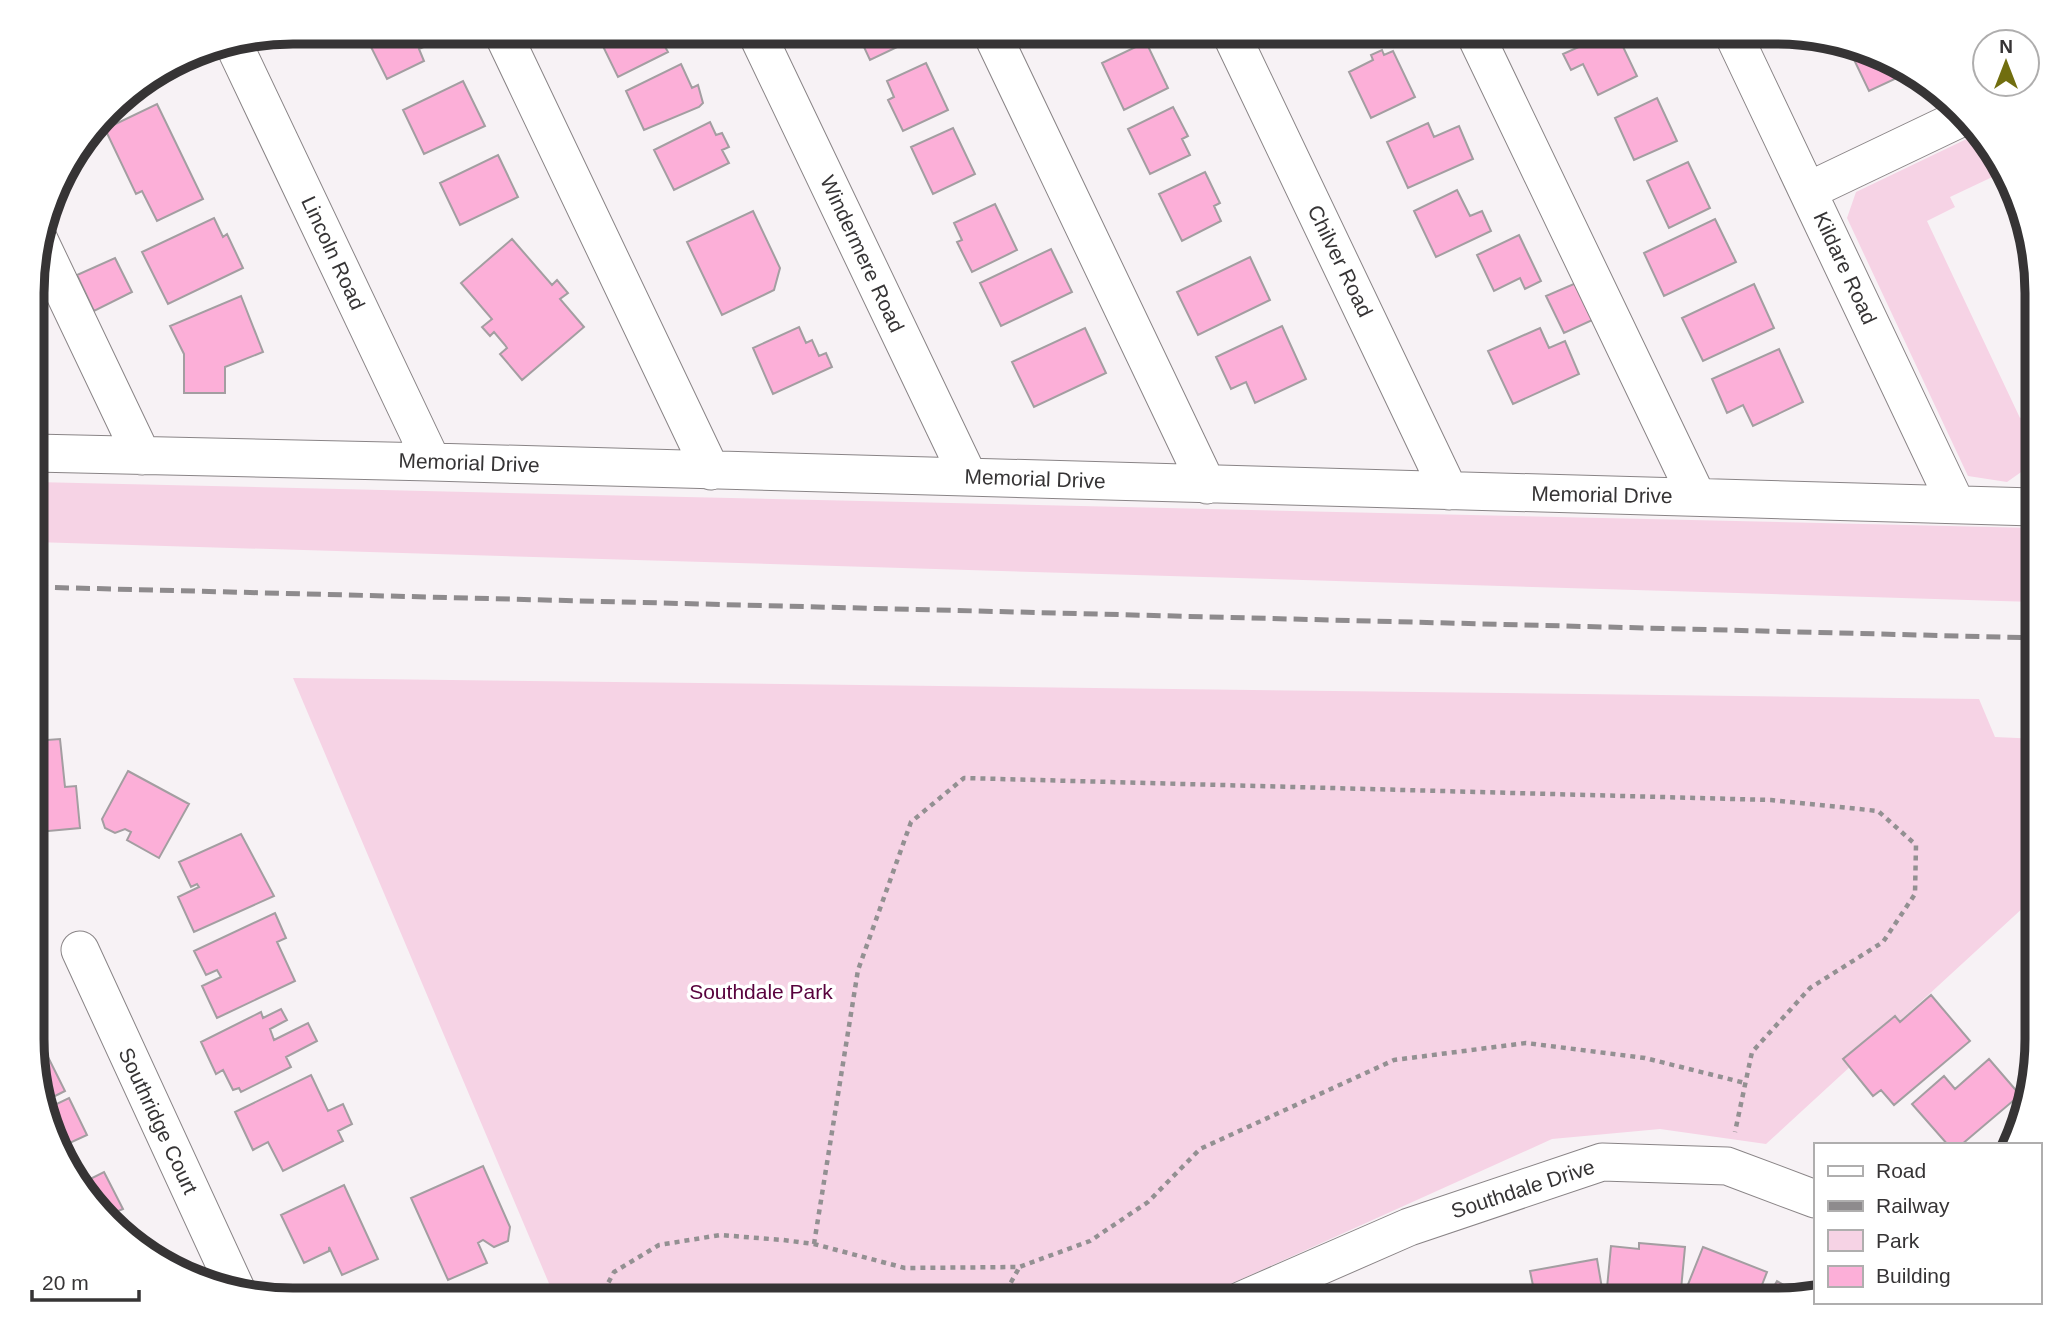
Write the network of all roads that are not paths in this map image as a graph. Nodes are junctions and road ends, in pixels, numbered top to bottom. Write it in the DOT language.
graph roads {
  1 [pos="508,44"];
  2 [pos="762,44"];
  3 [pos="997,44"];
  4 [pos="1236,44"];
  5 [pos="1480,44"];
  6 [pos="1738,44"];
  7 [pos="237,50"];
  8 [pos="1955,121"];
  9 [pos="1808,191"];
  10 [pos="47,256"];
  11 [pos="44,453"];
  12 [pos="142,456"];
  13 [pos="432,462"];
  14 [pos="711,471"];
  15 [pos="968,476"];
  16 [pos="1207,485"];
  17 [pos="1449,491"];
  18 [pos="1697,497"];
  19 [pos="1956,504"];
  20 [pos="2025,506"];
  21 [pos="80,950"];
  22 [pos="1814,1199"];
  23 [pos="232,1281"];
  24 [pos="1269,1288"];
  1 -- 14 [label="street"];
  2 -- 15 [label="street, Windermere Road"];
  3 -- 16 [label="street"];
  4 -- 17 [label="street, Chilver Road"];
  5 -- 18 [label="street"];
  6 -- 9 [label="street, Kildare Road"];
  7 -- 13 [label="street, Lincoln Road"];
  8 -- 9 [label="street"];
  9 -- 19 [label="street, Kildare Road"];
  10 -- 12 [label="street"];
  11 -- 12 [label="street, Memorial Drive"];
  12 -- 13 [label="street, Memorial Drive"];
  13 -- 14 [label="street, Memorial Drive"];
  14 -- 15 [label="street, Memorial Drive"];
  15 -- 16 [label="street, Memorial Drive"];
  16 -- 17 [label="street, Memorial Drive"];
  17 -- 18 [label="street, Memorial Drive"];
  18 -- 19 [label="street, Memorial Drive"];
  19 -- 20 [label="street, Memorial Drive"];
  21 -- 23 [label="street, Southridge Court"];
  22 -- 24 [label="street, Southdale Drive"];
}
